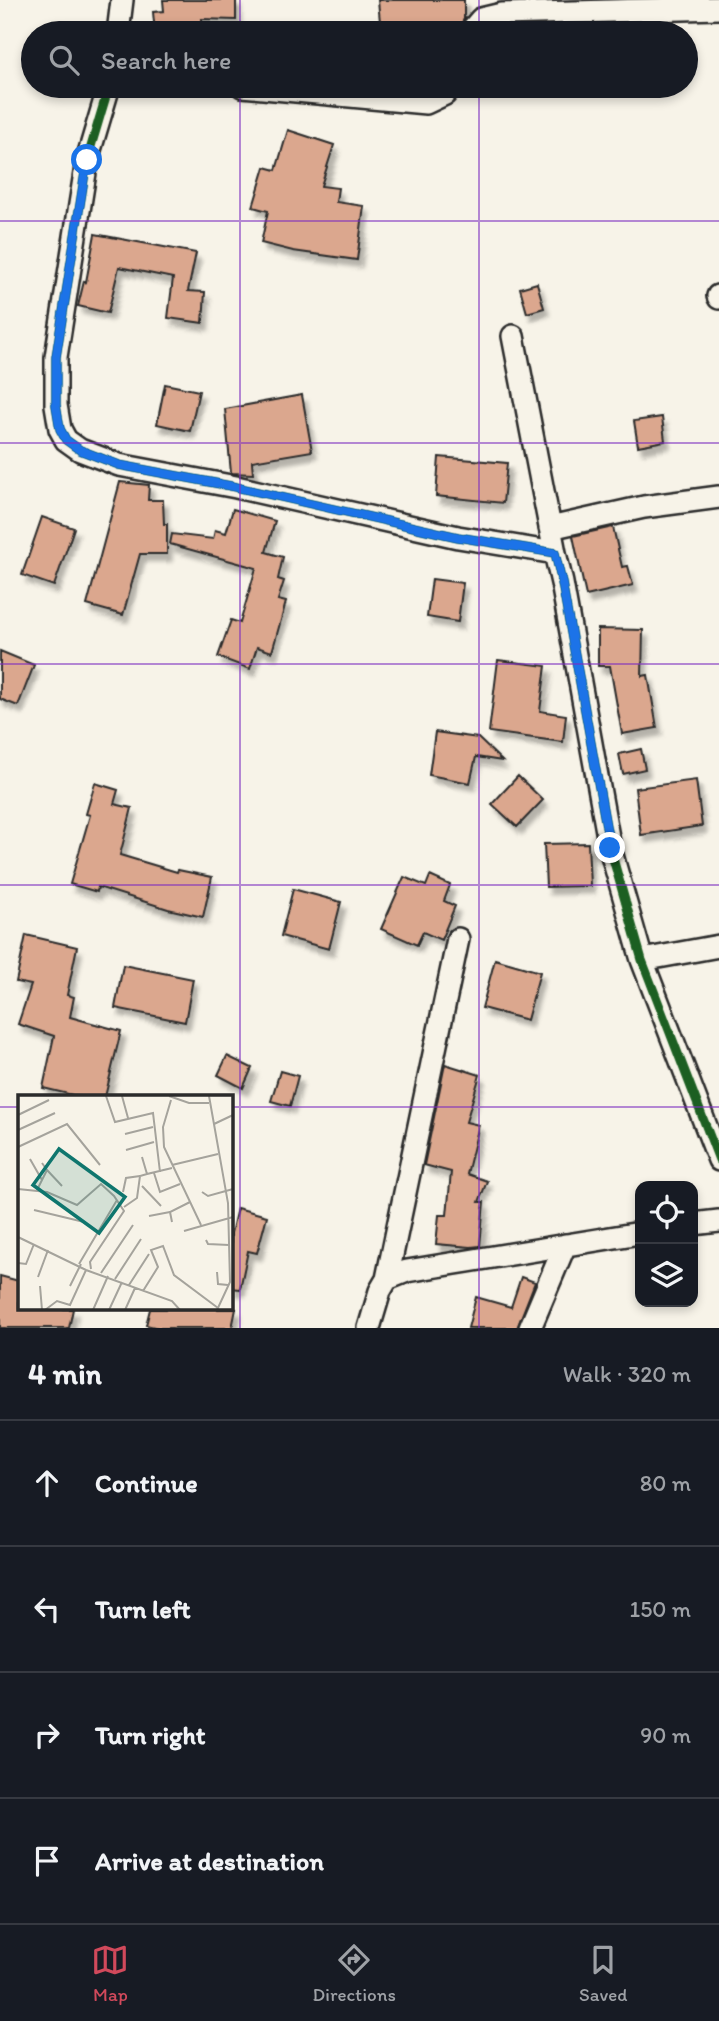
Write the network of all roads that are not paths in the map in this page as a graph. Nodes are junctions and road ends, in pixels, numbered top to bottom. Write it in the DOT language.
graph roads {
  1 [pos="122,0"];
  2 [pos="719,8"];
  3 [pos="119,21"];
  4 [pos="479,21"];
  5 [pos="105,98"];
  6 [pos="372,98"];
  7 [pos="437,98"];
  8 [pos="513,336"];
  9 [pos="719,497"];
  10 [pos="550,528"];
  11 [pos="555,553"];
  12 [pos="457,939"];
  13 [pos="719,946"];
  14 [pos="642,960"];
  15 [pos="719,1160"];
  16 [pos="719,1221"];
  17 [pos="698,1223"];
  18 [pos="635,1234"];
  19 [pos="565,1245"];
  20 [pos="387,1279"];
  21 [pos="369,1328"];
  22 [pos="530,1328"];
  1 -- 3 [label="street"];
  2 -- 4 [label="street"];
  5 -- 11 [label="street"];
  6 -- 7 [label="street"];
  8 -- 10 [label="street"];
  9 -- 10 [label="street"];
  10 -- 11 [label="street"];
  11 -- 14 [label="street"];
  12 -- 20 [label="street"];
  13 -- 14 [label="street"];
  14 -- 15 [label="street"];
  16 -- 17 [label="street"];
  18 -- 19 [label="street"];
  19 -- 20 [label="street"];
  19 -- 22 [label="street"];
  20 -- 21 [label="street"];
}
